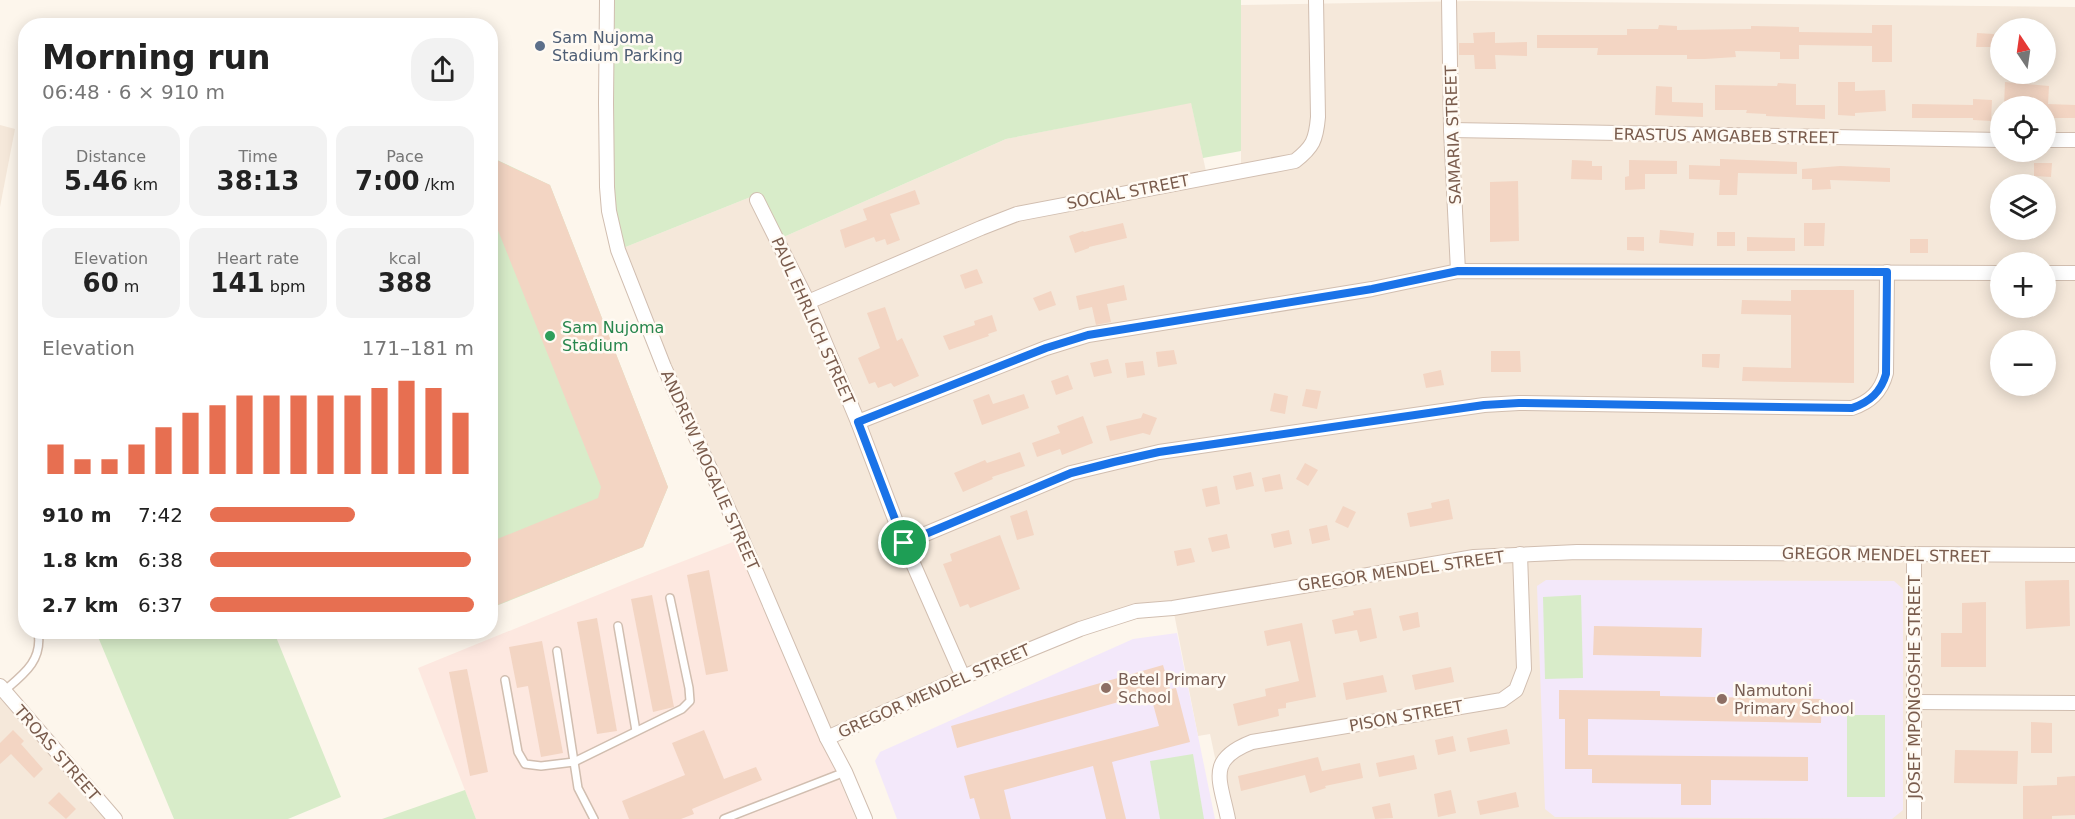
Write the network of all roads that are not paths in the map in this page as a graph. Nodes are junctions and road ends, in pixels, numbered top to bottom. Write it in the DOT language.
graph roads {
  1 [pos="608,0"];
  2 [pos="1316,0"];
  3 [pos="1449,0"];
  4 [pos="1451,130"];
  5 [pos="1990,140"];
  6 [pos="2056,140"];
  7 [pos="2075,140"];
  8 [pos="757,200"];
  9 [pos="1458,271"];
  10 [pos="1887,272"];
  11 [pos="1990,273"];
  12 [pos="2056,273"];
  13 [pos="2075,273"];
  14 [pos="808,302"];
  15 [pos="858,422"];
  16 [pos="904,543"];
  17 [pos="1520,554"];
  18 [pos="2075,555"];
  19 [pos="1914,556"];
  20 [pos="670,598"];
  21 [pos="618,626"];
  22 [pos="38,639"];
  23 [pos="557,651"];
  24 [pos="963,677"];
  25 [pos="505,680"];
  26 [pos="2,688"];
  27 [pos="1915,702"];
  28 [pos="2075,703"];
  29 [pos="636,731"];
  30 [pos="827,738"];
  31 [pos="574,762"];
  32 [pos="845,771"];
  33 [pos="115,819"];
  34 [pos="594,819"];
  35 [pos="724,819"];
  36 [pos="865,819"];
  37 [pos="1228,819"];
  38 [pos="1914,819"];
  1 -- 30 [label="street, ANDREW MOGALIE STREET"];
  2 -- 14 [label="street, SOCIAL STREET"];
  3 -- 4 [label="street, SAMARIA STREET"];
  4 -- 5 [label="street, ERASTUS AMGABEB STREET"];
  4 -- 9 [label="street, SAMARIA STREET"];
  6 -- 7 [label="street"];
  8 -- 14 [label="street, PAUL EHRLICH STREET"];
  9 -- 10 [label="street"];
  9 -- 15 [label="street"];
  10 -- 11 [label="street"];
  10 -- 16 [label="street"];
  12 -- 13 [label="street"];
  14 -- 15 [label="street, PAUL EHRLICH STREET"];
  15 -- 16 [label="street, PAUL EHRLICH STREET"];
  16 -- 24 [label="street, PAUL EHRLICH STREET"];
  17 -- 19 [label="street, GREGOR MENDEL STREET"];
  17 -- 24 [label="street, GREGOR MENDEL STREET"];
  17 -- 37 [label="street, PISON STREET"];
  18 -- 19 [label="street, GREGOR MENDEL STREET"];
  19 -- 27 [label="street, JOSEF MPONGOSHE STREET"];
  20 -- 29 [label="lane"];
  21 -- 29 [label="lane"];
  22 -- 26 [label="lane"];
  23 -- 31 [label="lane"];
  24 -- 30 [label="street, GREGOR MENDEL STREET"];
  25 -- 31 [label="lane"];
  26 -- 33 [label="street, TROAS STREET"];
  27 -- 28 [label="street"];
  27 -- 38 [label="street, JOSEF MPONGOSHE STREET"];
  29 -- 31 [label="lane"];
  30 -- 32 [label="street, ANDREW MOGALIE STREET"];
  31 -- 34 [label="lane"];
  32 -- 35 [label="lane"];
  32 -- 36 [label="street, ANDREW MOGALIE STREET"];
}
